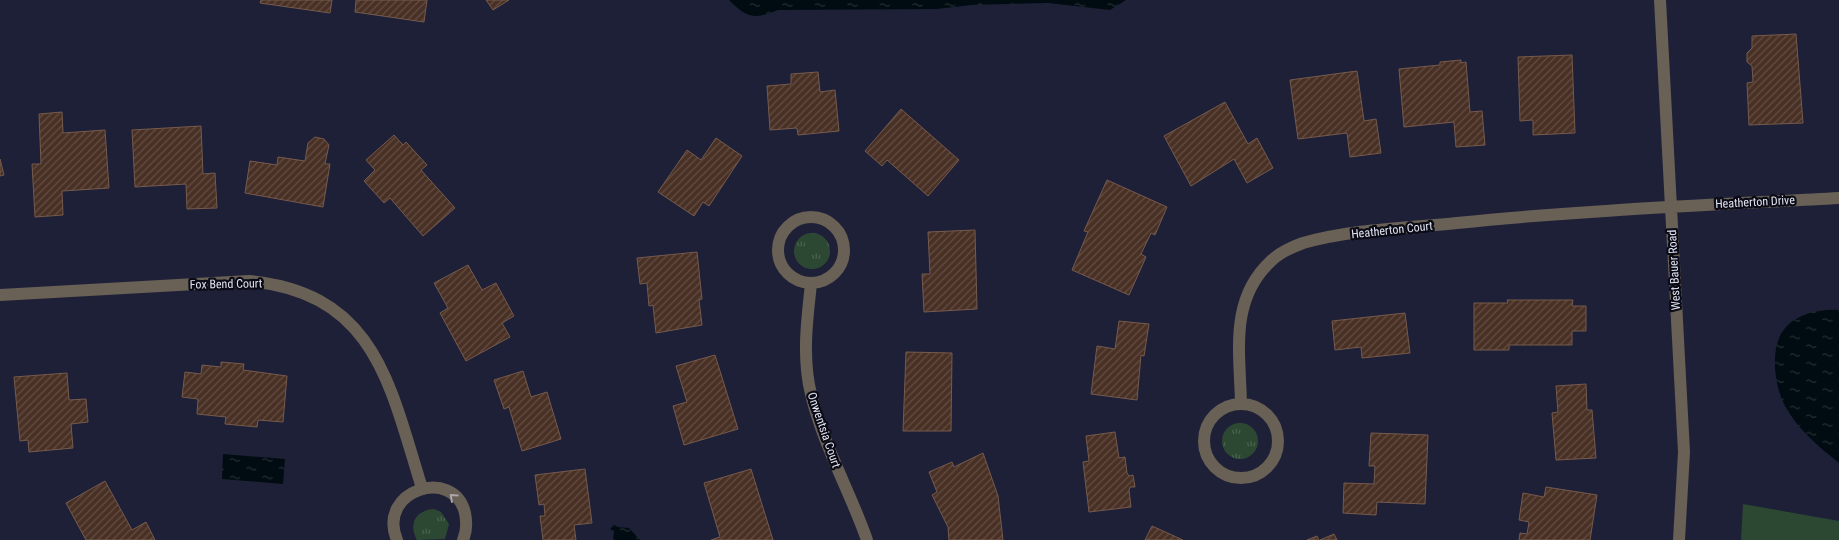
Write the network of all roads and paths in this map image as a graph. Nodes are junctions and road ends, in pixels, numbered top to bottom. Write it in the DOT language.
graph roads {
  1 [pos="1660,0"];
  2 [pos="1839,198"];
  3 [pos="1670,207"];
  4 [pos="811,284"];
  5 [pos="0,294"];
  6 [pos="1241,404"];
  7 [pos="422,488"];
  8 [pos="397,540"];
  9 [pos="463,540"];
  10 [pos="868,540"];
  11 [pos="1679,540"];
  1 -- 3 [label="street, West Bauer Road"];
  2 -- 3 [label="street, Heatherton Drive"];
  3 -- 6 [label="street, Heatherton Court"];
  3 -- 11 [label="street, West Bauer Road"];
  4 -- 4 [label="street"];
  4 -- 10 [label="street, Onwentsia Court"];
  5 -- 7 [label="street, Fox Bend Court"];
  6 -- 6 [label="street"];
  7 -- 8 [label="street"];
  9 -- 7 [label="street, one-way"];
}
